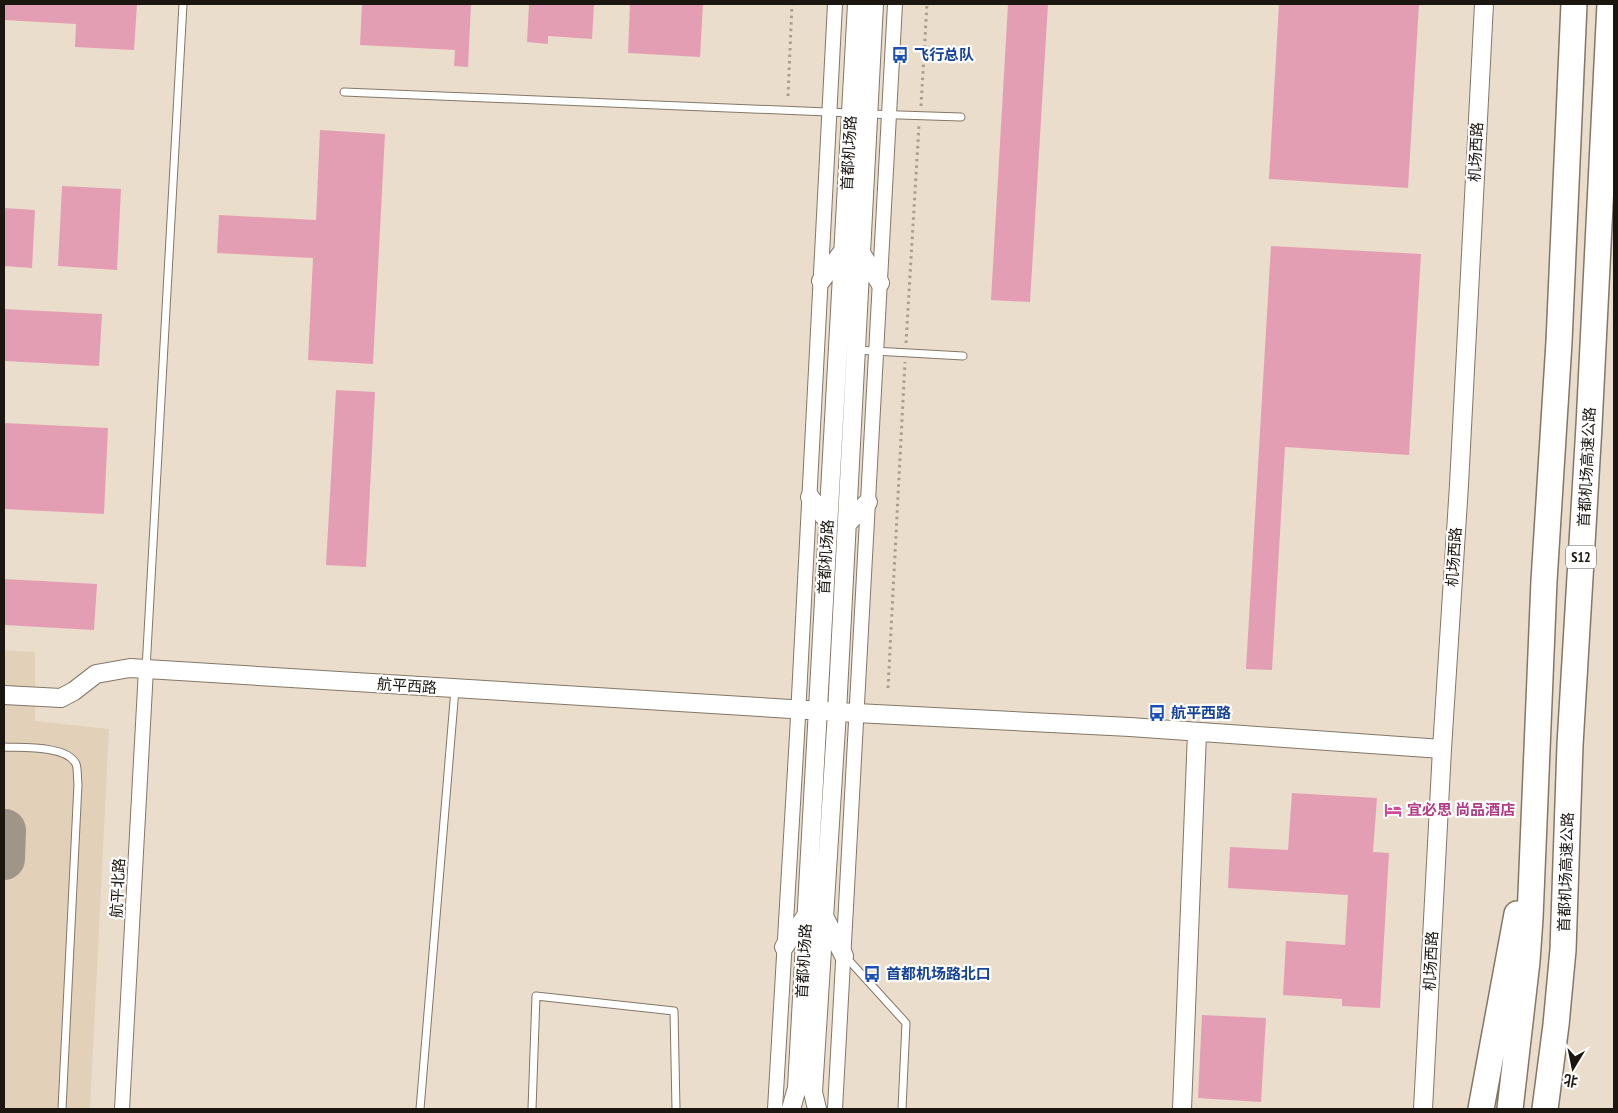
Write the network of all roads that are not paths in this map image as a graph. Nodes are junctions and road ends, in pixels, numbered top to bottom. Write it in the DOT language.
graph roads {
  1 [pos="183,4"];
  2 [pos="835,4"];
  3 [pos="857,4"];
  4 [pos="874,4"];
  5 [pos="895,4"];
  6 [pos="1484,4"];
  7 [pos="1574,4"];
  8 [pos="1610,4"];
  9 [pos="344,92"];
  10 [pos="829,112"];
  11 [pos="851,113"];
  12 [pos="869,114"];
  13 [pos="889,114"];
  14 [pos="961,117"];
  15 [pos="843,251"];
  16 [pos="861,253"];
  17 [pos="821,281"];
  18 [pos="880,282"];
  19 [pos="838,349"];
  20 [pos="856,350"];
  21 [pos="876,351"];
  22 [pos="963,356"];
  23 [pos="810,498"];
  24 [pos="868,502"];
  25 [pos="828,522"];
  26 [pos="847,524"];
  27 [pos="146,669"];
  28 [pos="455,689"];
  29 [pos="4,694"];
  30 [pos="798,709"];
  31 [pos="819,711"];
  32 [pos="837,712"];
  33 [pos="856,713"];
  34 [pos="1196,733"];
  35 [pos="4,747"];
  36 [pos="1442,748"];
  37 [pos="1532,846"];
  38 [pos="807,916"];
  39 [pos="825,918"];
  40 [pos="784,947"];
  41 [pos="844,956"];
  42 [pos="1554,1044"];
  43 [pos="62,1109"];
  44 [pos="122,1109"];
  45 [pos="420,1109"];
  46 [pos="532,1109"];
  47 [pos="676,1109"];
  48 [pos="775,1109"];
  49 [pos="791,1109"];
  50 [pos="817,1109"];
  51 [pos="835,1109"];
  52 [pos="902,1109"];
  53 [pos="1182,1109"];
  54 [pos="1423,1109"];
  55 [pos="1481,1109"];
  56 [pos="1510,1109"];
  57 [pos="1545,1109"];
  58 [pos="1562,1109"];
  1 -- 27 [label="lane"];
  2 -- 10 [label="street, 首都机场路"];
  3 -- 11 [label="street, 首都机场路"];
  4 -- 12 [label="street, 首都机场路"];
  5 -- 13 [label="street"];
  6 -- 36 [label="street, 机场西路"];
  7 -- 37 [label="highway, S12"];
  8 -- 42 [label="highway, 首都机场高速公路 / S12"];
  9 -- 10 [label="lane"];
  10 -- 11 [label="lane"];
  10 -- 17 [label="street, 首都机场路"];
  11 -- 12 [label="lane"];
  11 -- 15 [label="street, 首都机场路"];
  12 -- 13 [label="lane"];
  12 -- 16 [label="street, 首都机场路"];
  13 -- 14 [label="lane"];
  13 -- 18 [label="street"];
  15 -- 17 [label="street"];
  15 -- 19 [label="street, 首都机场路"];
  16 -- 18 [label="street"];
  16 -- 20 [label="street, 首都机场路"];
  17 -- 23 [label="street, 首都机场路"];
  18 -- 21 [label="street"];
  19 -- 20 [label="lane"];
  19 -- 25 [label="street, 首都机场路"];
  20 -- 21 [label="lane"];
  20 -- 26 [label="street, 首都机场路"];
  21 -- 22 [label="lane"];
  21 -- 24 [label="street"];
  23 -- 25 [label="street"];
  23 -- 30 [label="street, 首都机场路"];
  24 -- 26 [label="street"];
  24 -- 33 [label="street"];
  25 -- 31 [label="street, 首都机场路"];
  26 -- 32 [label="street, 首都机场路"];
  27 -- 28 [label="street, 航平西路"];
  27 -- 29 [label="street, 航平西路"];
  27 -- 44 [label="street, 航平北路"];
  28 -- 30 [label="street, 航平西路"];
  28 -- 45 [label="lane"];
  30 -- 31 [label="street, 航平西路"];
  30 -- 40 [label="street, 首都机场路"];
  31 -- 32 [label="street, 航平西路"];
  31 -- 38 [label="street, 首都机场路"];
  32 -- 33 [label="street"];
  32 -- 39 [label="street, 首都机场路"];
  33 -- 34 [label="street"];
  33 -- 41 [label="street"];
  34 -- 36 [label="street"];
  34 -- 53 [label="street"];
  35 -- 43 [label="lane"];
  36 -- 54 [label="street, 机场西路"];
  37 -- 55 [label="highway"];
  37 -- 56 [label="highway, S12"];
  38 -- 40 [label="street"];
  38 -- 49 [label="street, 首都机场路"];
  39 -- 41 [label="street"];
  39 -- 50 [label="street, 首都机场路"];
  40 -- 48 [label="street, 首都机场路"];
  41 -- 51 [label="street"];
  41 -- 52 [label="lane"];
  42 -- 57 [label="highway, 首都机场高速公路 / S12"];
  42 -- 58 [label="highway"];
  46 -- 47 [label="lane"];
}
